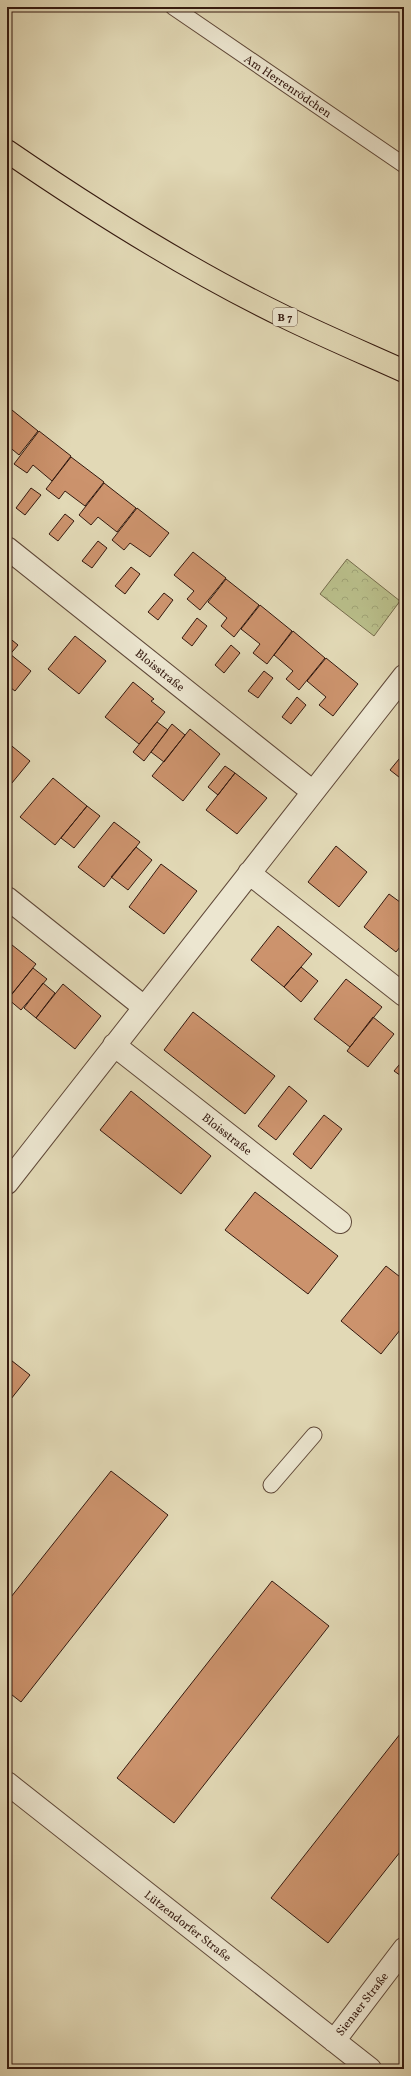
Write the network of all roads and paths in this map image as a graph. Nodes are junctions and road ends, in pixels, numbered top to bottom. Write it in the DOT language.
graph roads {
  1 [pos="173,7"];
  2 [pos="7,151"];
  3 [pos="404,165"];
  4 [pos="404,371"];
  5 [pos="7,548"];
  6 [pos="404,676"];
  7 [pos="313,792"];
  8 [pos="250,873"];
  9 [pos="7,898"];
  10 [pos="404,995"];
  11 [pos="144,1007"];
  12 [pos="114,1045"];
  13 [pos="7,1183"];
  14 [pos="340,1222"];
  15 [pos="314,1435"];
  16 [pos="271,1485"];
  17 [pos="7,1783"];
  18 [pos="404,1949"];
  19 [pos="334,2041"];
  20 [pos="370,2069"];
  1 -- 3 [label="lane, Am Herrenrödchen"];
  2 -- 4 [label="main road, B 7"];
  5 -- 7 [label="street, Bloisstraße"];
  6 -- 7 [label="street"];
  7 -- 8 [label="street"];
  8 -- 10 [label="street"];
  8 -- 11 [label="street"];
  9 -- 11 [label="street"];
  11 -- 12 [label="street"];
  12 -- 13 [label="street"];
  12 -- 14 [label="street, Bloisstraße"];
  15 -- 16 [label="lane"];
  17 -- 19 [label="street, Lützendorfer Straße"];
  18 -- 19 [label="street, Sienaer Straße"];
  19 -- 20 [label="street, Lützendorfer Straße"];
}
